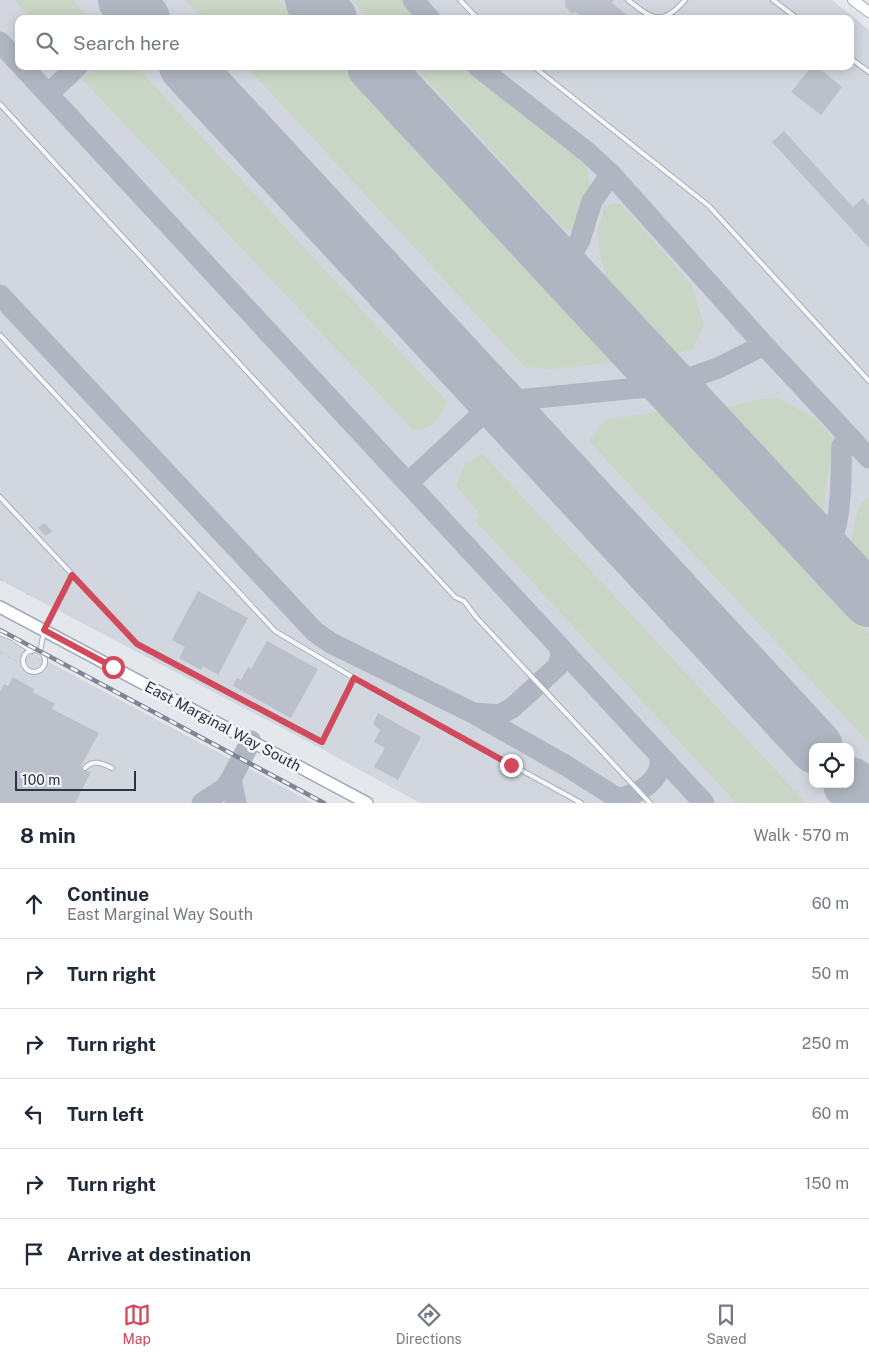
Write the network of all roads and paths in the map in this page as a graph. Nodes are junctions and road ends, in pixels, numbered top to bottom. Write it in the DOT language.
graph roads {
  1 [pos="460,0"];
  2 [pos="628,0"];
  3 [pos="685,0"];
  4 [pos="773,0"];
  5 [pos="853,0"];
  6 [pos="869,12"];
  7 [pos="474,15"];
  8 [pos="647,15"];
  9 [pos="664,15"];
  10 [pos="793,15"];
  11 [pos="854,61"];
  12 [pos="538,70"];
  13 [pos="869,72"];
  14 [pos="0,104"];
  15 [pos="0,335"];
  16 [pos="869,381"];
  17 [pos="0,497"];
  18 [pos="72,575"];
  19 [pos="0,579"];
  20 [pos="8,583"];
  21 [pos="26,593"];
  22 [pos="32,596"];
  23 [pos="0,607"];
  24 [pos="44,630"];
  25 [pos="0,633"];
  26 [pos="32,651"];
  27 [pos="0,652"];
  28 [pos="40,652"];
  29 [pos="24,662"];
  30 [pos="354,678"];
  31 [pos="85,768"];
  32 [pos="112,768"];
  33 [pos="367,803"];
  34 [pos="581,803"];
  35 [pos="650,803"];
  1 -- 7 [label="lane"];
  2 -- 8 [label="lane"];
  3 -- 9 [label="lane"];
  4 -- 10 [label="lane"];
  5 -- 6 [label="main road"];
  11 -- 13 [label="lane"];
  12 -- 16 [label="lane"];
  14 -- 35 [label="lane"];
  15 -- 30 [label="lane"];
  17 -- 18 [label="lane"];
  18 -- 24 [label="lane"];
  18 -- 30 [label="lane"];
  19 -- 20 [label="path"];
  21 -- 22 [label="path"];
  23 -- 24 [label="main road, East Marginal Way South"];
  24 -- 28 [label="lane"];
  24 -- 33 [label="main road, East Marginal Way South"];
  25 -- 26 [label="lane"];
  26 -- 28 [label="lane"];
  26 -- 29 [label="lane"];
  27 -- 29 [label="path"];
  28 -- 29 [label="lane"];
  30 -- 34 [label="lane"];
  31 -- 32 [label="lane"];
}
